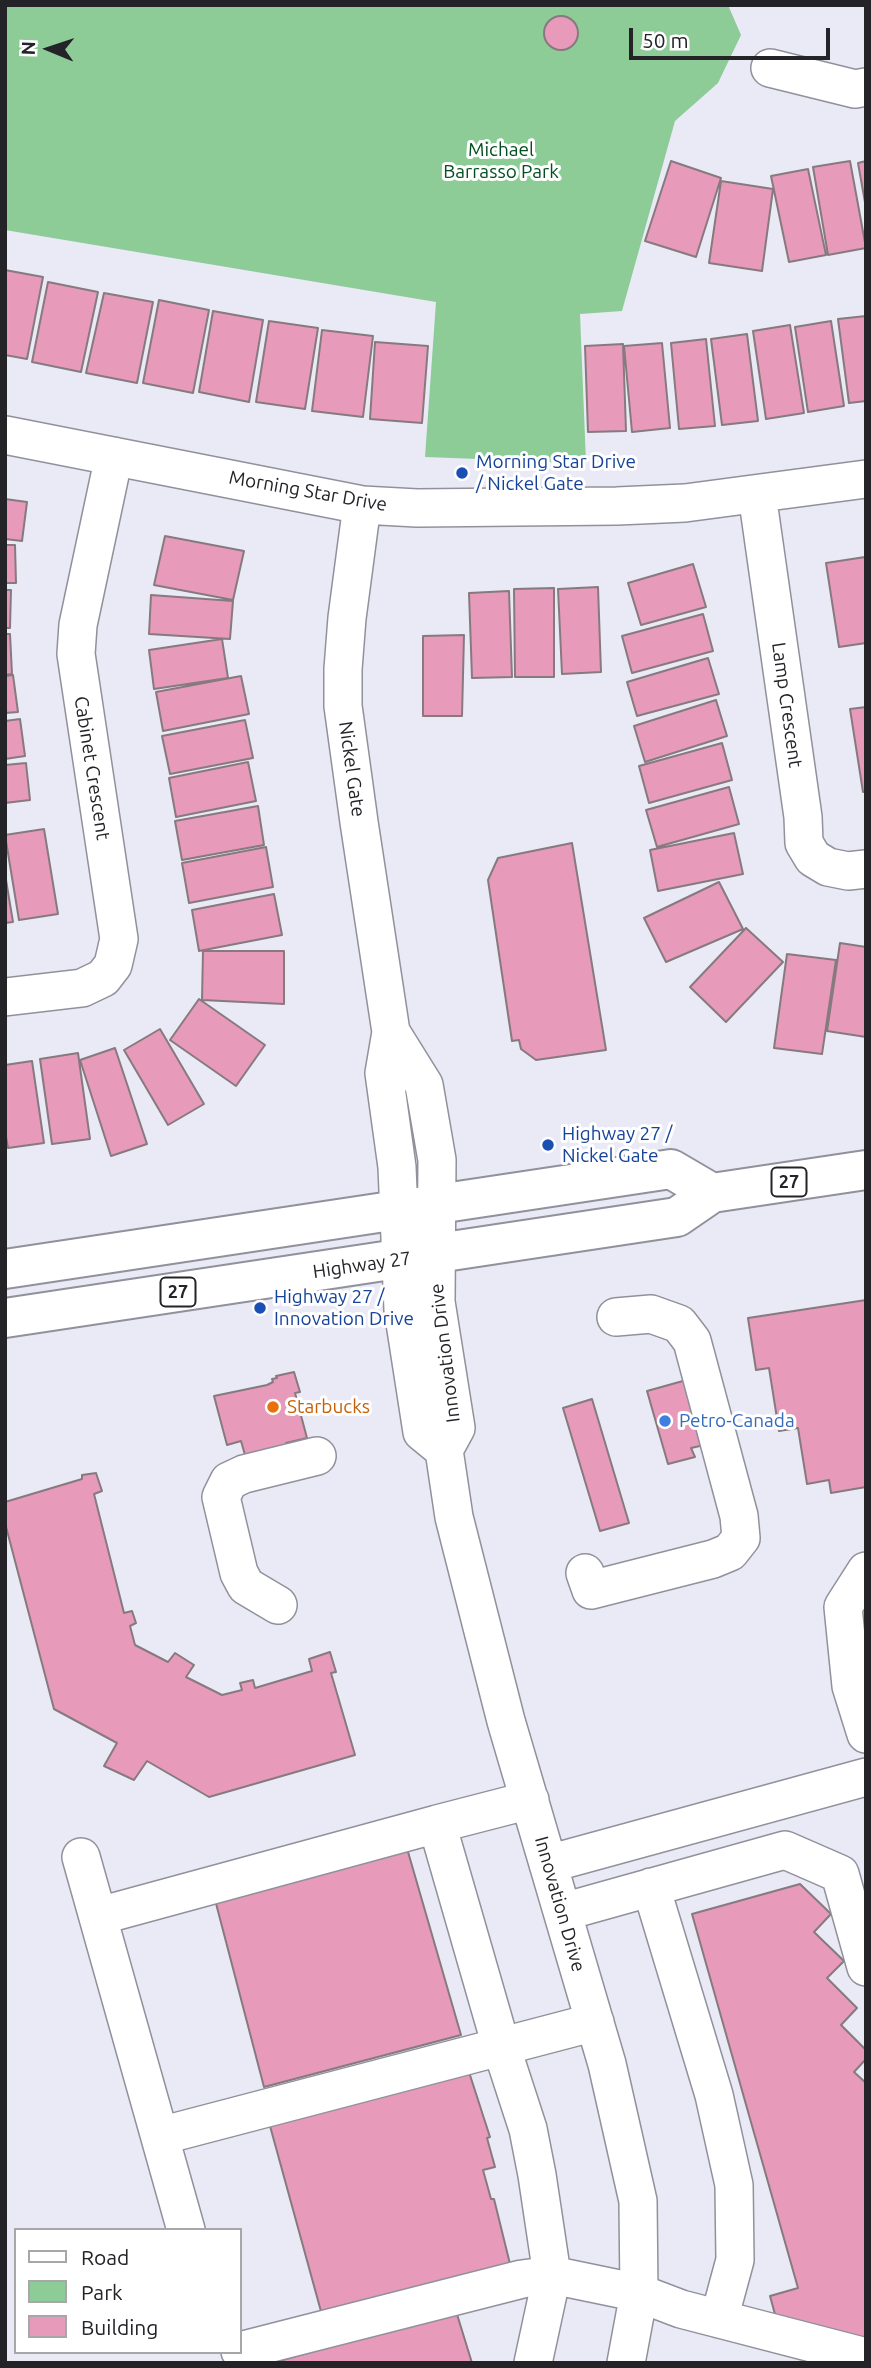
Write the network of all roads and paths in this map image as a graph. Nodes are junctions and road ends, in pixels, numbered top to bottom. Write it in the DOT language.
graph roads {
  1 [pos="770,68"];
  2 [pos="866,87"];
  3 [pos="5,435"];
  4 [pos="114,456"];
  5 [pos="866,479"];
  6 [pos="757,494"];
  7 [pos="362,505"];
  8 [pos="866,869"];
  9 [pos="5,998"];
  10 [pos="391,1032"];
  11 [pos="866,1170"];
  12 [pos="712,1194"];
  13 [pos="436,1203"];
  14 [pos="399,1210"];
  15 [pos="418,1256"];
  16 [pos="5,1269"];
  17 [pos="616,1317"];
  18 [pos="5,1318"];
  19 [pos="317,1456"];
  20 [pos="866,1571"];
  21 [pos="585,1573"];
  22 [pos="278,1605"];
  23 [pos="866,1734"];
  24 [pos="866,1776"];
  25 [pos="530,1800"];
  26 [pos="437,1824"];
  27 [pos="81,1857"];
  28 [pos="548,1864"];
  29 [pos="650,1887"];
  30 [pos="562,1912"];
  31 [pos="99,1916"];
  32 [pos="866,1967"];
  33 [pos="595,2022"];
  34 [pos="501,2046"];
  35 [pos="160,2136"];
  36 [pos="185,2228"];
  37 [pos="552,2275"];
  38 [pos="639,2293"];
  39 [pos="719,2319"];
  40 [pos="242,2351"];
  41 [pos="866,2357"];
  42 [pos="533,2363"];
  43 [pos="626,2363"];
  1 -- 2 [label="street"];
  3 -- 4 [label="street, Morning Star Drive"];
  4 -- 7 [label="street, Morning Star Drive"];
  4 -- 9 [label="street, Cabinet Crescent"];
  5 -- 6 [label="street, Morning Star Drive"];
  6 -- 7 [label="street, Morning Star Drive"];
  6 -- 8 [label="street, Lamp Crescent"];
  7 -- 10 [label="street, Nickel Gate"];
  10 -- 13 [label="street, Nickel Gate"];
  10 -- 14 [label="street, Nickel Gate"];
  11 -- 12 [label="main road, Highway 27 / 27"];
  12 -- 13 [label="main road"];
  12 -- 15 [label="main road, Highway 27 / 27"];
  13 -- 14 [label="main road"];
  13 -- 15 [label="street, Nickel Gate"];
  14 -- 15 [label="street, Innovation Drive"];
  14 -- 16 [label="main road"];
  15 -- 18 [label="main road, Highway 27 / 27"];
  15 -- 25 [label="street, Innovation Drive"];
  17 -- 21 [label="street"];
  19 -- 22 [label="street"];
  20 -- 23 [label="street"];
  24 -- 28 [label="street"];
  25 -- 26 [label="street"];
  25 -- 28 [label="street, Innovation Drive"];
  26 -- 31 [label="street"];
  26 -- 34 [label="street"];
  27 -- 31 [label="street"];
  28 -- 30 [label="street, Innovation Drive"];
  29 -- 30 [label="street"];
  29 -- 32 [label="street"];
  29 -- 39 [label="street"];
  30 -- 33 [label="street, Innovation Drive"];
  31 -- 35 [label="street"];
  33 -- 34 [label="street"];
  33 -- 38 [label="street, Innovation Drive"];
  34 -- 35 [label="street"];
  34 -- 37 [label="street"];
  35 -- 36 [label="street"];
  37 -- 38 [label="street"];
  37 -- 40 [label="street"];
  37 -- 42 [label="street"];
  38 -- 39 [label="street"];
  38 -- 43 [label="street, Innovation Drive"];
  39 -- 41 [label="street"];
}
